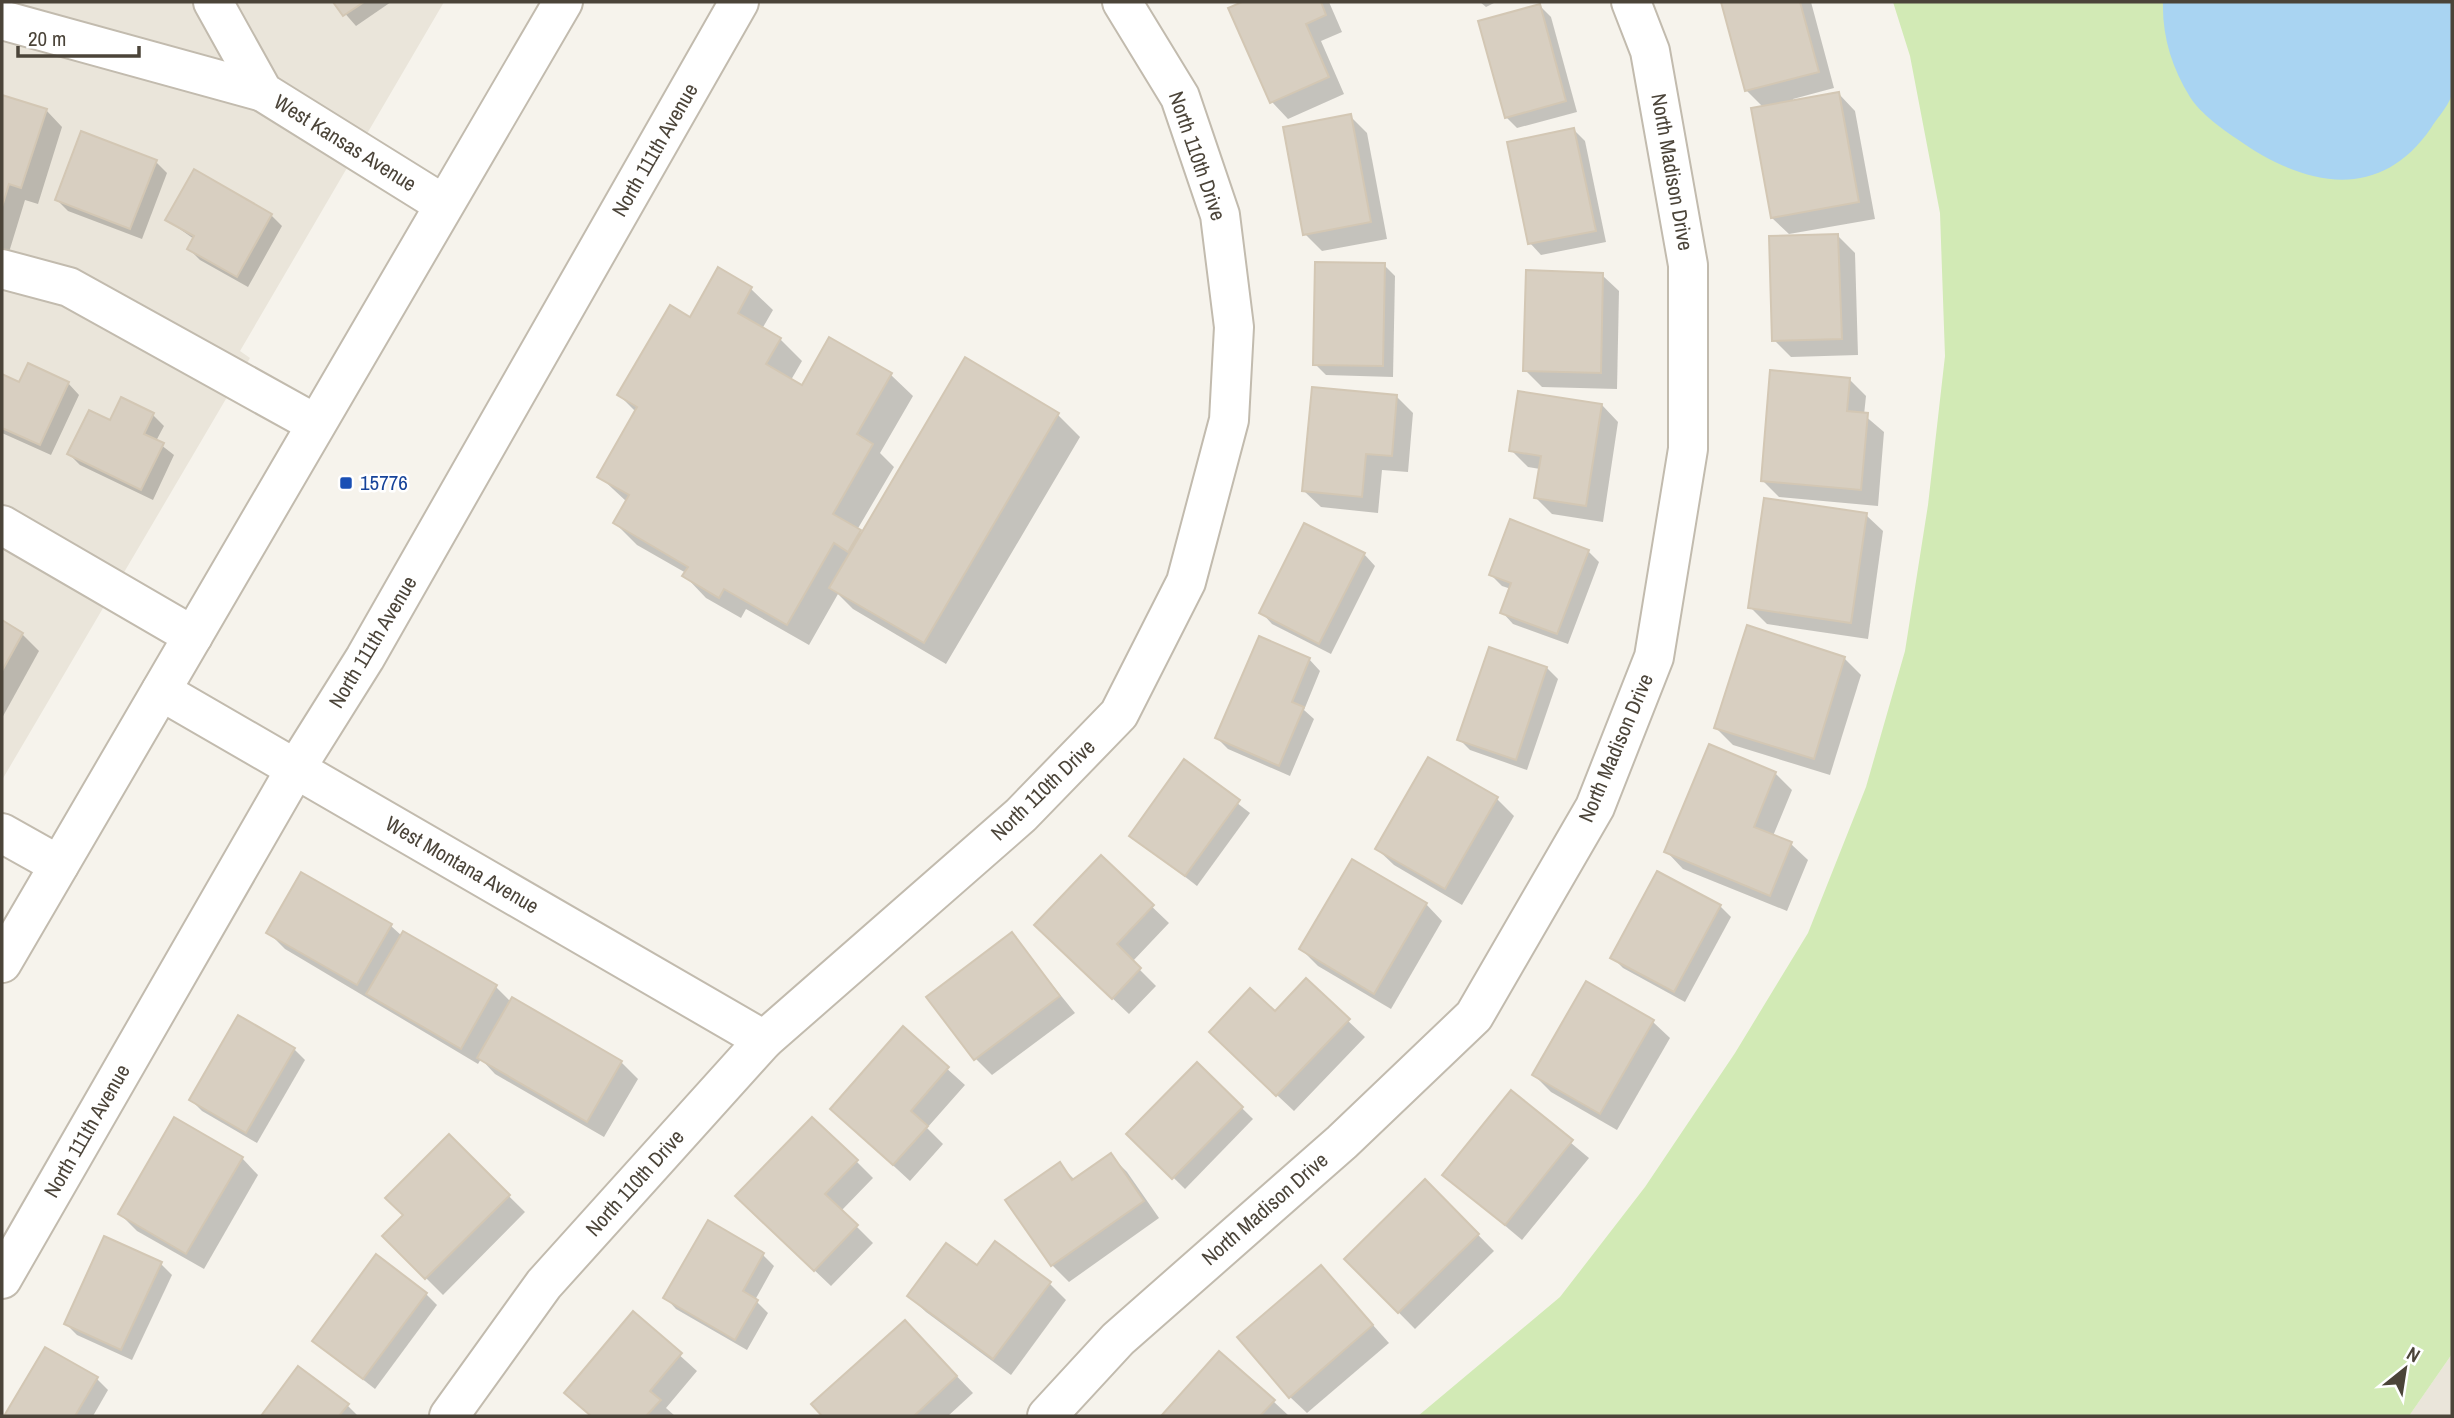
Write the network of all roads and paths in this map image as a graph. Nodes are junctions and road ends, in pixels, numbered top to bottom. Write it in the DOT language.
graph roads {
  1 [pos="213,2"];
  2 [pos="563,2"];
  3 [pos="739,2"];
  4 [pos="1122,2"];
  5 [pos="1632,2"];
  6 [pos="2,20"];
  7 [pos="262,92"];
  8 [pos="443,204"];
  9 [pos="2,269"];
  10 [pos="316,424"];
  11 [pos="2,525"];
  12 [pos="193,636"];
  13 [pos="161,691"];
  14 [pos="296,768"];
  15 [pos="2,833"];
  16 [pos="59,865"];
  17 [pos="2,963"];
  18 [pos="764,1040"];
  19 [pos="2,1279"];
  20 [pos="449,1416"];
  21 [pos="1047,1416"];
  1 -- 7 [label="street, West Kansas Avenue"];
  2 -- 8 [label="street"];
  3 -- 14 [label="street, North 111th Avenue"];
  4 -- 18 [label="street, North 110th Drive"];
  5 -- 21 [label="street, North Madison Drive"];
  6 -- 7 [label="street"];
  7 -- 8 [label="street, West Kansas Avenue"];
  8 -- 10 [label="street"];
  9 -- 10 [label="street"];
  10 -- 12 [label="street"];
  11 -- 12 [label="street"];
  12 -- 13 [label="street"];
  13 -- 14 [label="street, West Montana Avenue"];
  13 -- 16 [label="street"];
  14 -- 18 [label="street, West Montana Avenue"];
  14 -- 19 [label="street, North 111th Avenue"];
  15 -- 16 [label="street"];
  16 -- 17 [label="street"];
  18 -- 20 [label="street, North 110th Drive"];
}
